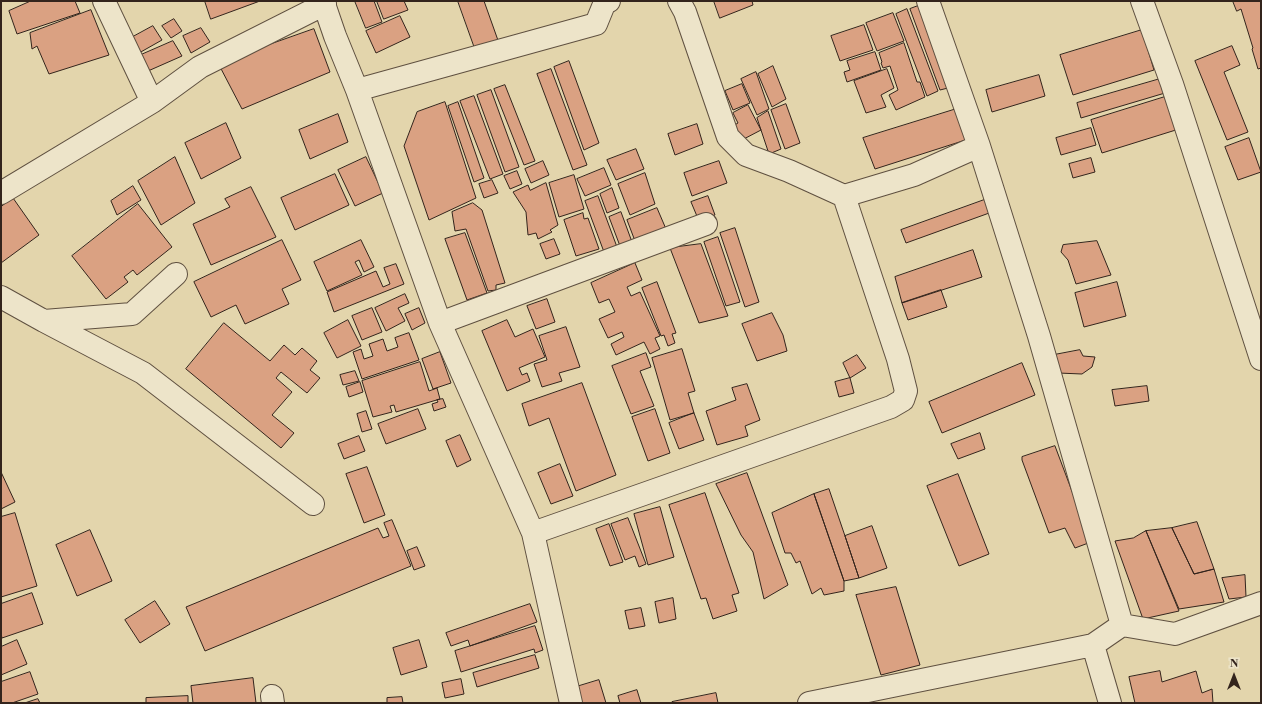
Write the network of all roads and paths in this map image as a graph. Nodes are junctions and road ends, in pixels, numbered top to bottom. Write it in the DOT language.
graph roads {
  1 [pos="104,1"];
  2 [pos="588,1"];
  3 [pos="609,1"];
  4 [pos="679,1"];
  5 [pos="928,1"];
  6 [pos="1142,1"];
  7 [pos="324,3"];
  8 [pos="596,24"];
  9 [pos="357,90"];
  10 [pos="152,102"];
  11 [pos="979,146"];
  12 [pos="1,193"];
  13 [pos="844,196"];
  14 [pos="706,224"];
  15 [pos="176,274"];
  16 [pos="1,297"];
  17 [pos="44,321"];
  18 [pos="440,323"];
  19 [pos="1261,359"];
  20 [pos="313,504"];
  21 [pos="533,533"];
  22 [pos="1261,603"];
  23 [pos="1122,625"];
  24 [pos="1093,645"];
  25 [pos="572,703"];
  26 [pos="809,703"];
  27 [pos="1110,703"];
  1 -- 10 [label="street"];
  2 -- 8 [label="street"];
  3 -- 8 [label="street"];
  4 -- 13 [label="street"];
  5 -- 11 [label="street"];
  6 -- 19 [label="street"];
  7 -- 9 [label="street"];
  7 -- 10 [label="street"];
  8 -- 9 [label="street"];
  9 -- 18 [label="street"];
  10 -- 12 [label="street"];
  11 -- 13 [label="street"];
  11 -- 23 [label="street"];
  13 -- 21 [label="street"];
  14 -- 18 [label="street"];
  15 -- 17 [label="street"];
  16 -- 17 [label="street"];
  17 -- 20 [label="street"];
  18 -- 21 [label="street"];
  21 -- 25 [label="street"];
  22 -- 23 [label="street"];
  23 -- 24 [label="street"];
  24 -- 26 [label="street"];
  24 -- 27 [label="street"];
}
